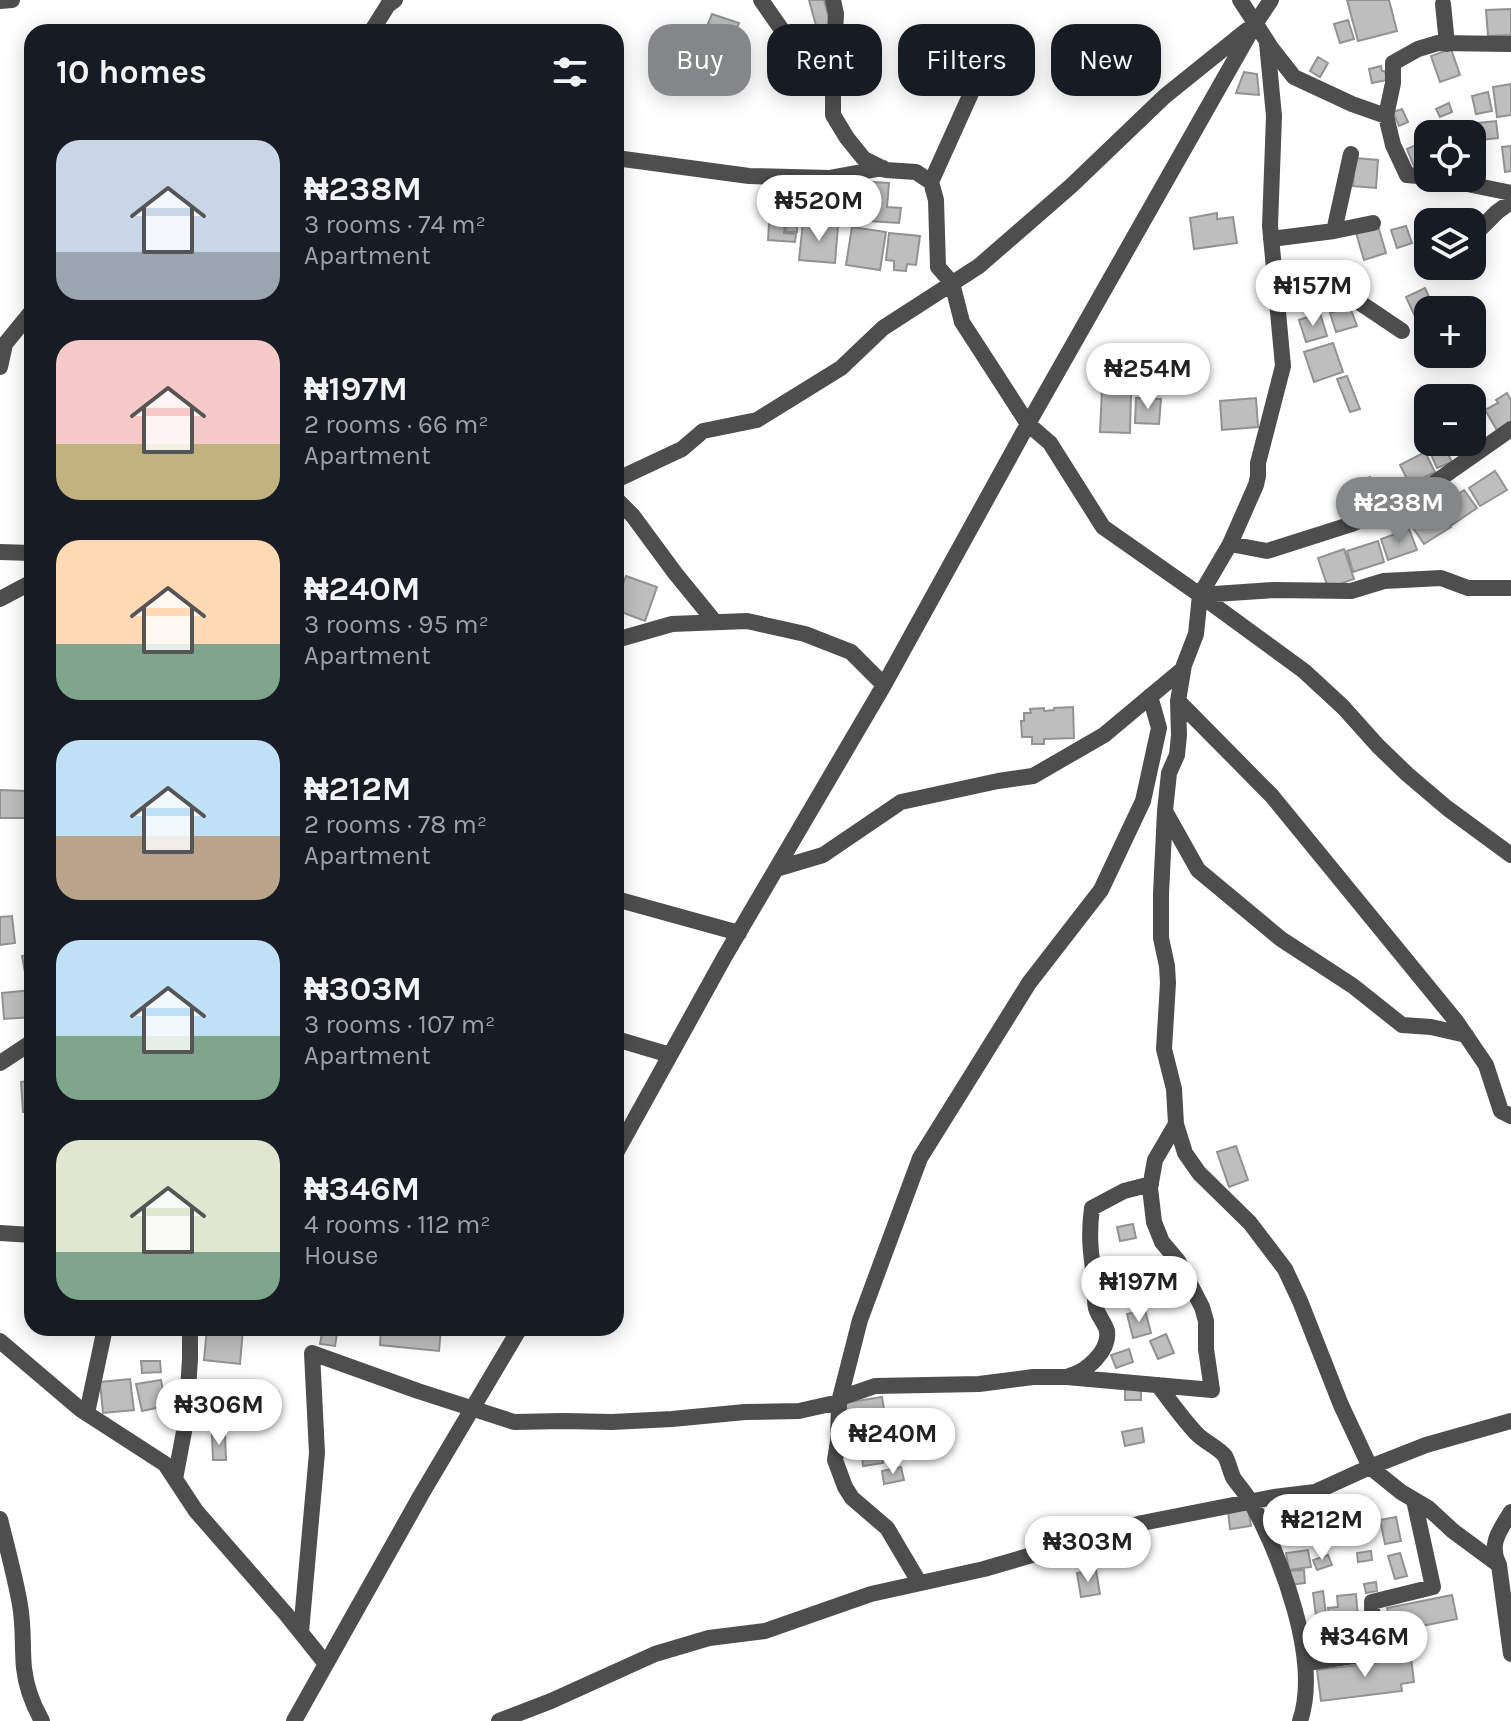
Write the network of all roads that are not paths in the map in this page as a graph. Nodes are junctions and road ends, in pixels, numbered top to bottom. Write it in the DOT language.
graph roads {
  1 [pos="12,0"];
  2 [pos="395,0"];
  3 [pos="761,0"];
  4 [pos="833,0"];
  5 [pos="1240,0"];
  6 [pos="1271,0"];
  7 [pos="0,1"];
  8 [pos="1443,4"];
  9 [pos="376,24"];
  10 [pos="778,24"];
  11 [pos="835,24"];
  12 [pos="1255,24"];
  13 [pos="1267,43"];
  14 [pos="1447,44"];
  15 [pos="1511,44"];
  16 [pos="833,96"];
  17 [pos="970,96"];
  18 [pos="1386,116"];
  19 [pos="1351,154"];
  20 [pos="624,159"];
  21 [pos="883,168"];
  22 [pos="1414,176"];
  23 [pos="931,182"];
  24 [pos="1486,188"];
  25 [pos="1511,193"];
  26 [pos="1511,202"];
  27 [pos="1373,223"];
  28 [pos="1486,223"];
  29 [pos="1334,231"];
  30 [pos="1271,239"];
  31 [pos="952,283"];
  32 [pos="1276,305"];
  33 [pos="24,321"];
  34 [pos="1402,331"];
  35 [pos="0,367"];
  36 [pos="1028,424"];
  37 [pos="1511,429"];
  38 [pos="624,476"];
  39 [pos="624,507"];
  40 [pos="1230,544"];
  41 [pos="0,552"];
  42 [pos="24,553"];
  43 [pos="24,586"];
  44 [pos="1511,588"];
  45 [pos="1200,595"];
  46 [pos="0,599"];
  47 [pos="715,622"];
  48 [pos="624,638"];
  49 [pos="1183,669"];
  50 [pos="884,685"];
  51 [pos="1150,696"];
  52 [pos="1178,701"];
  53 [pos="1165,811"];
  54 [pos="1511,855"];
  55 [pos="776,869"];
  56 [pos="624,901"];
  57 [pos="739,933"];
  58 [pos="1466,1035"];
  59 [pos="624,1041"];
  60 [pos="24,1047"];
  61 [pos="670,1055"];
  62 [pos="0,1063"];
  63 [pos="1511,1116"];
  64 [pos="1176,1124"];
  65 [pos="624,1138"];
  66 [pos="1151,1184"];
  67 [pos="0,1233"];
  68 [pos="24,1234"];
  69 [pos="103,1336"];
  70 [pos="190,1336"];
  71 [pos="515,1336"];
  72 [pos="0,1341"];
  73 [pos="1067,1377"];
  74 [pos="1158,1385"];
  75 [pos="839,1402"];
  76 [pos="473,1408"];
  77 [pos="87,1413"];
  78 [pos="1511,1421"];
  79 [pos="1370,1467"];
  80 [pos="175,1479"];
  81 [pos="1414,1500"];
  82 [pos="1251,1501"];
  83 [pos="1511,1512"];
  84 [pos="0,1519"];
  85 [pos="1499,1565"];
  86 [pos="919,1582"];
  87 [pos="301,1632"];
  88 [pos="1511,1654"];
  89 [pos="1307,1663"];
  90 [pos="326,1664"];
  91 [pos="42,1721"];
  92 [pos="294,1721"];
  93 [pos="499,1721"];
  94 [pos="1300,1721"];
  1 -- 7 [label="street"];
  2 -- 9 [label="street"];
  3 -- 10 [label="street"];
  4 -- 11 [label="street"];
  5 -- 12 [label="street"];
  6 -- 12 [label="street"];
  8 -- 14 [label="street"];
  12 -- 13 [label="street"];
  12 -- 31 [label="street"];
  12 -- 36 [label="street"];
  13 -- 18 [label="street"];
  13 -- 30 [label="street"];
  14 -- 15 [label="street"];
  14 -- 18 [label="street"];
  16 -- 21 [label="street"];
  17 -- 23 [label="street"];
  18 -- 22 [label="street"];
  19 -- 29 [label="street"];
  20 -- 21 [label="street"];
  21 -- 23 [label="street"];
  23 -- 31 [label="street"];
  24 -- 25 [label="street"];
  26 -- 28 [label="street"];
  27 -- 29 [label="street"];
  29 -- 30 [label="street"];
  30 -- 32 [label="street"];
  31 -- 36 [label="street"];
  31 -- 38 [label="street"];
  32 -- 34 [label="street"];
  32 -- 40 [label="street"];
  33 -- 35 [label="street"];
  36 -- 45 [label="street"];
  36 -- 50 [label="street"];
  37 -- 40 [label="street"];
  39 -- 47 [label="street"];
  40 -- 45 [label="street"];
  41 -- 42 [label="street"];
  43 -- 46 [label="street"];
  44 -- 45 [label="street"];
  45 -- 49 [label="street"];
  45 -- 54 [label="street"];
  47 -- 48 [label="street"];
  47 -- 50 [label="street"];
  49 -- 51 [label="street"];
  49 -- 52 [label="street"];
  50 -- 55 [label="street"];
  51 -- 55 [label="street"];
  51 -- 75 [label="street"];
  52 -- 53 [label="street"];
  52 -- 58 [label="street"];
  53 -- 58 [label="street"];
  53 -- 64 [label="street"];
  55 -- 57 [label="street"];
  56 -- 57 [label="street"];
  57 -- 61 [label="street"];
  58 -- 63 [label="street"];
  59 -- 61 [label="street"];
  60 -- 62 [label="street"];
  61 -- 65 [label="street"];
  64 -- 66 [label="street"];
  64 -- 79 [label="street"];
  66 -- 73 [label="street"];
  66 -- 74 [label="street"];
  67 -- 68 [label="street"];
  69 -- 77 [label="street"];
  70 -- 80 [label="street"];
  71 -- 76 [label="street"];
  72 -- 77 [label="street"];
  73 -- 74 [label="street"];
  73 -- 75 [label="street"];
  74 -- 82 [label="street"];
  75 -- 76 [label="street"];
  75 -- 86 [label="street"];
  76 -- 87 [label="street"];
  76 -- 90 [label="street"];
  77 -- 80 [label="street"];
  78 -- 79 [label="street"];
  79 -- 81 [label="street"];
  79 -- 82 [label="street"];
  80 -- 87 [label="street"];
  81 -- 85 [label="street"];
  81 -- 89 [label="street"];
  82 -- 86 [label="street"];
  82 -- 89 [label="street"];
  83 -- 85 [label="street"];
  84 -- 91 [label="street"];
  85 -- 88 [label="street"];
  86 -- 93 [label="street"];
  87 -- 90 [label="street"];
  89 -- 94 [label="street"];
  90 -- 92 [label="street"];
}
